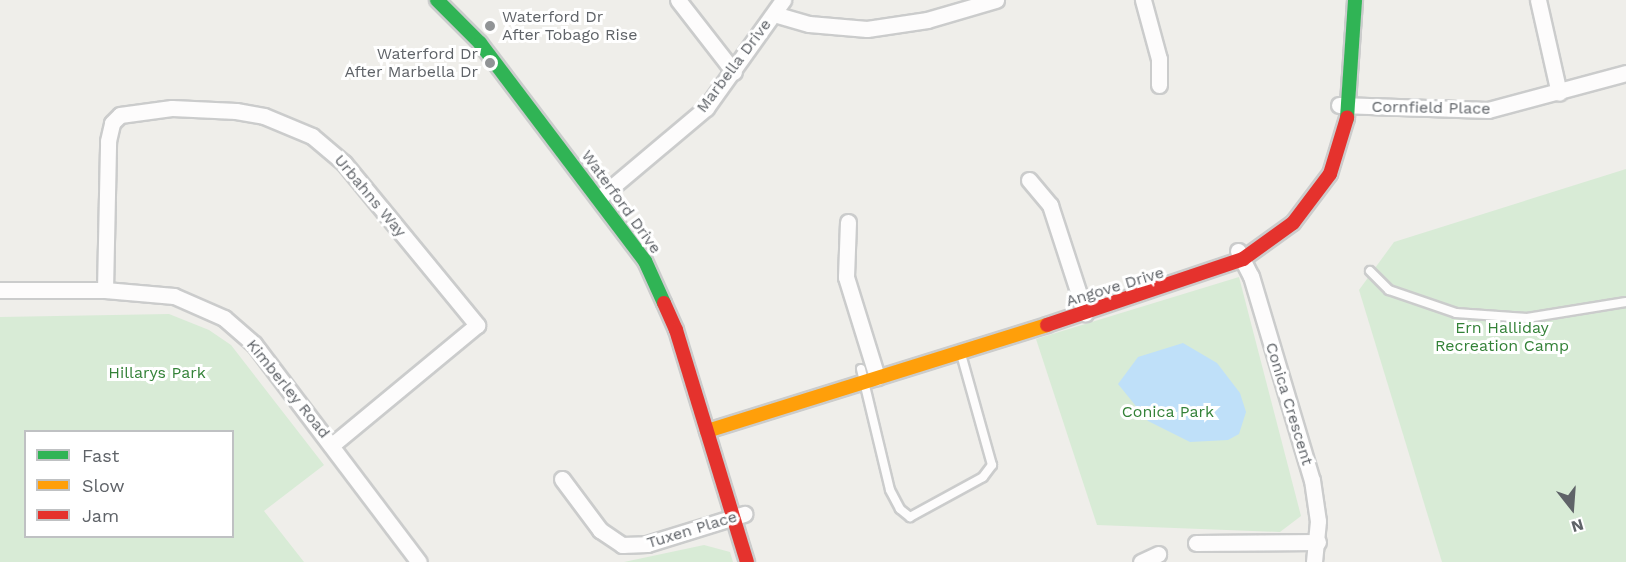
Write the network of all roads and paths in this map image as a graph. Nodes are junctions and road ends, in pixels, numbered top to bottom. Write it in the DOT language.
graph roads {
  1 [pos="437,0"];
  2 [pos="456,0"];
  3 [pos="678,0"];
  4 [pos="783,0"];
  5 [pos="996,0"];
  6 [pos="1143,0"];
  7 [pos="1344,0"];
  8 [pos="1355,0"];
  9 [pos="1538,0"];
  10 [pos="774,14"];
  11 [pos="734,72"];
  12 [pos="1626,73"];
  13 [pos="1159,85"];
  14 [pos="1559,93"];
  15 [pos="1345,105"];
  16 [pos="1029,180"];
  17 [pos="603,195"];
  18 [pos="848,222"];
  19 [pos="1240,255"];
  20 [pos="1370,271"];
  21 [pos="0,290"];
  22 [pos="105,290"];
  23 [pos="1626,302"];
  24 [pos="1083,307"];
  25 [pos="960,351"];
  26 [pos="869,373"];
  27 [pos="711,423"];
  28 [pos="333,444"];
  29 [pos="562,479"];
  30 [pos="739,516"];
  31 [pos="1318,542"];
  32 [pos="1196,543"];
  33 [pos="1158,554"];
  34 [pos="419,562"];
  35 [pos="747,562"];
  36 [pos="759,562"];
  37 [pos="1141,562"];
  38 [pos="1314,562"];
  1 -- 17 [label="street, Waterford Drive"];
  2 -- 17 [label="street, Waterford Drive"];
  3 -- 11 [label="street"];
  4 -- 10 [label="street, Marbella Drive"];
  5 -- 10 [label="street"];
  6 -- 13 [label="street"];
  7 -- 15 [label="street, Angove Drive"];
  8 -- 15 [label="street, Angove Drive"];
  9 -- 14 [label="street"];
  10 -- 11 [label="street, Marbella Drive"];
  11 -- 17 [label="street, Marbella Drive"];
  12 -- 14 [label="street, Cornfield Place"];
  14 -- 15 [label="street, Cornfield Place"];
  15 -- 19 [label="street, Angove Drive"];
  16 -- 24 [label="street"];
  17 -- 27 [label="street, Waterford Drive"];
  18 -- 26 [label="street"];
  19 -- 24 [label="street, Angove Drive"];
  19 -- 31 [label="street, Conica Crescent"];
  20 -- 23 [label="lane"];
  21 -- 22 [label="street, Kimberley Road"];
  22 -- 28 [label="street, Kimberley Road"];
  22 -- 28 [label="street, Urbahns Way"];
  24 -- 25 [label="street, Angove Drive"];
  24 -- 26 [label="street, Angove Drive"];
  25 -- 26 [label="street, Angove Drive"];
  25 -- 26 [label="lane"];
  26 -- 27 [label="street, Angove Drive"];
  27 -- 30 [label="street, Waterford Drive"];
  28 -- 34 [label="street, Kimberley Road"];
  29 -- 30 [label="street, Tuxen Place"];
  30 -- 35 [label="street, Waterford Drive"];
  30 -- 36 [label="street, Waterford Drive"];
  31 -- 32 [label="street"];
  31 -- 38 [label="street, Conica Crescent"];
  33 -- 37 [label="street"];
}
